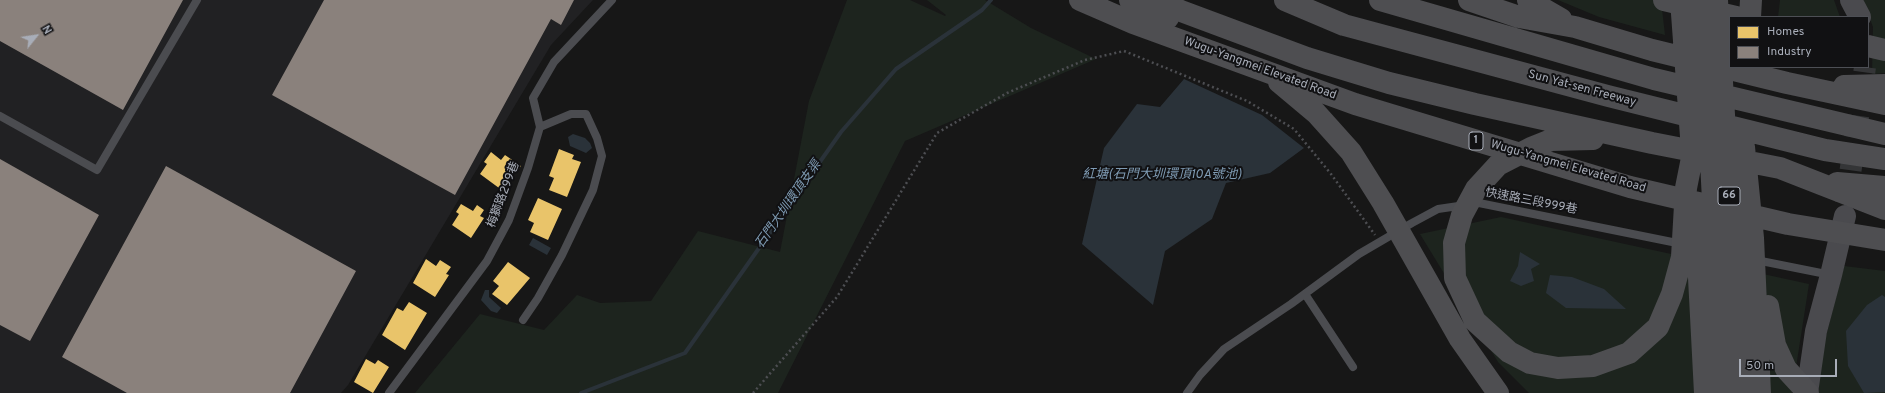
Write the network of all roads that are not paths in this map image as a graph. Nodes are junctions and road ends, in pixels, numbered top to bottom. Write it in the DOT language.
graph roads {
  1 [pos="197,0"];
  2 [pos="612,0"];
  3 [pos="1080,0"];
  4 [pos="1130,0"];
  5 [pos="1285,0"];
  6 [pos="1380,0"];
  7 [pos="1469,0"];
  8 [pos="1528,0"];
  9 [pos="1664,0"];
  10 [pos="1676,0"];
  11 [pos="1681,0"];
  12 [pos="1700,0"];
  13 [pos="1716,0"];
  14 [pos="1736,0"];
  15 [pos="1751,0"];
  16 [pos="1851,0"];
  17 [pos="1162,9"];
  18 [pos="1732,16"];
  19 [pos="1736,16"];
  20 [pos="1750,16"];
  21 [pos="1859,16"];
  22 [pos="1683,24"];
  23 [pos="1574,27"];
  24 [pos="1869,46"];
  25 [pos="1885,50"];
  26 [pos="1741,74"];
  27 [pos="1786,83"];
  28 [pos="1885,85"];
  29 [pos="1885,104"];
  30 [pos="0,116"];
  31 [pos="540,127"];
  32 [pos="1885,134"];
  33 [pos="1652,142"];
  34 [pos="1692,158"];
  35 [pos="1885,159"];
  36 [pos="1814,180"];
  37 [pos="1885,187"];
  38 [pos="1885,209"];
  39 [pos="1845,216"];
  40 [pos="1753,238"];
  41 [pos="1885,240"];
  42 [pos="1831,275"];
  43 [pos="1305,294"];
  44 [pos="523,320"];
  45 [pos="1460,340"];
  46 [pos="1353,367"];
  47 [pos="389,393"];
  48 [pos="1187,393"];
  49 [pos="1498,393"];
  50 [pos="1509,393"];
  51 [pos="1705,393"];
  52 [pos="1723,393"];
  53 [pos="1741,393"];
  54 [pos="1760,393"];
  55 [pos="1807,393"];
  1 -- 30 [label="lane"];
  2 -- 31 [label="lane, 梅獅路299巷"];
  3 -- 41 [label="highway, Wugu-Yangmei Elevated Road / 1"];
  4 -- 17 [label="highway"];
  5 -- 35 [label="highway, Sun Yat-sen Freeway"];
  6 -- 32 [label="highway"];
  7 -- 23 [label="highway"];
  8 -- 23 [label="highway"];
  9 -- 18 [label="highway"];
  10 -- 22 [label="highway"];
  11 -- 22 [label="highway"];
  12 -- 52 [label="highway, 66"];
  13 -- 53 [label="highway, 66"];
  14 -- 19 [label="highway"];
  15 -- 20 [label="highway"];
  16 -- 21 [label="street"];
  17 -- 33 [label="highway"];
  17 -- 45 [label="highway"];
  22 -- 34 [label="highway"];
  23 -- 27 [label="highway"];
  24 -- 25 [label="highway"];
  26 -- 40 [label="highway"];
  27 -- 28 [label="highway"];
  27 -- 29 [label="highway"];
  31 -- 44 [label="lane"];
  31 -- 47 [label="lane, 梅獅路299巷"];
  33 -- 34 [label="highway"];
  33 -- 36 [label="highway"];
  34 -- 51 [label="highway"];
  36 -- 37 [label="highway"];
  36 -- 38 [label="highway"];
  39 -- 42 [label="street"];
  40 -- 54 [label="highway"];
  40 -- 55 [label="highway"];
  42 -- 43 [label="lane, 快速路三段999巷"];
  42 -- 55 [label="street"];
  43 -- 46 [label="lane"];
  43 -- 48 [label="lane, 快速路三段999巷"];
  45 -- 49 [label="highway"];
  45 -- 50 [label="highway"];
}
